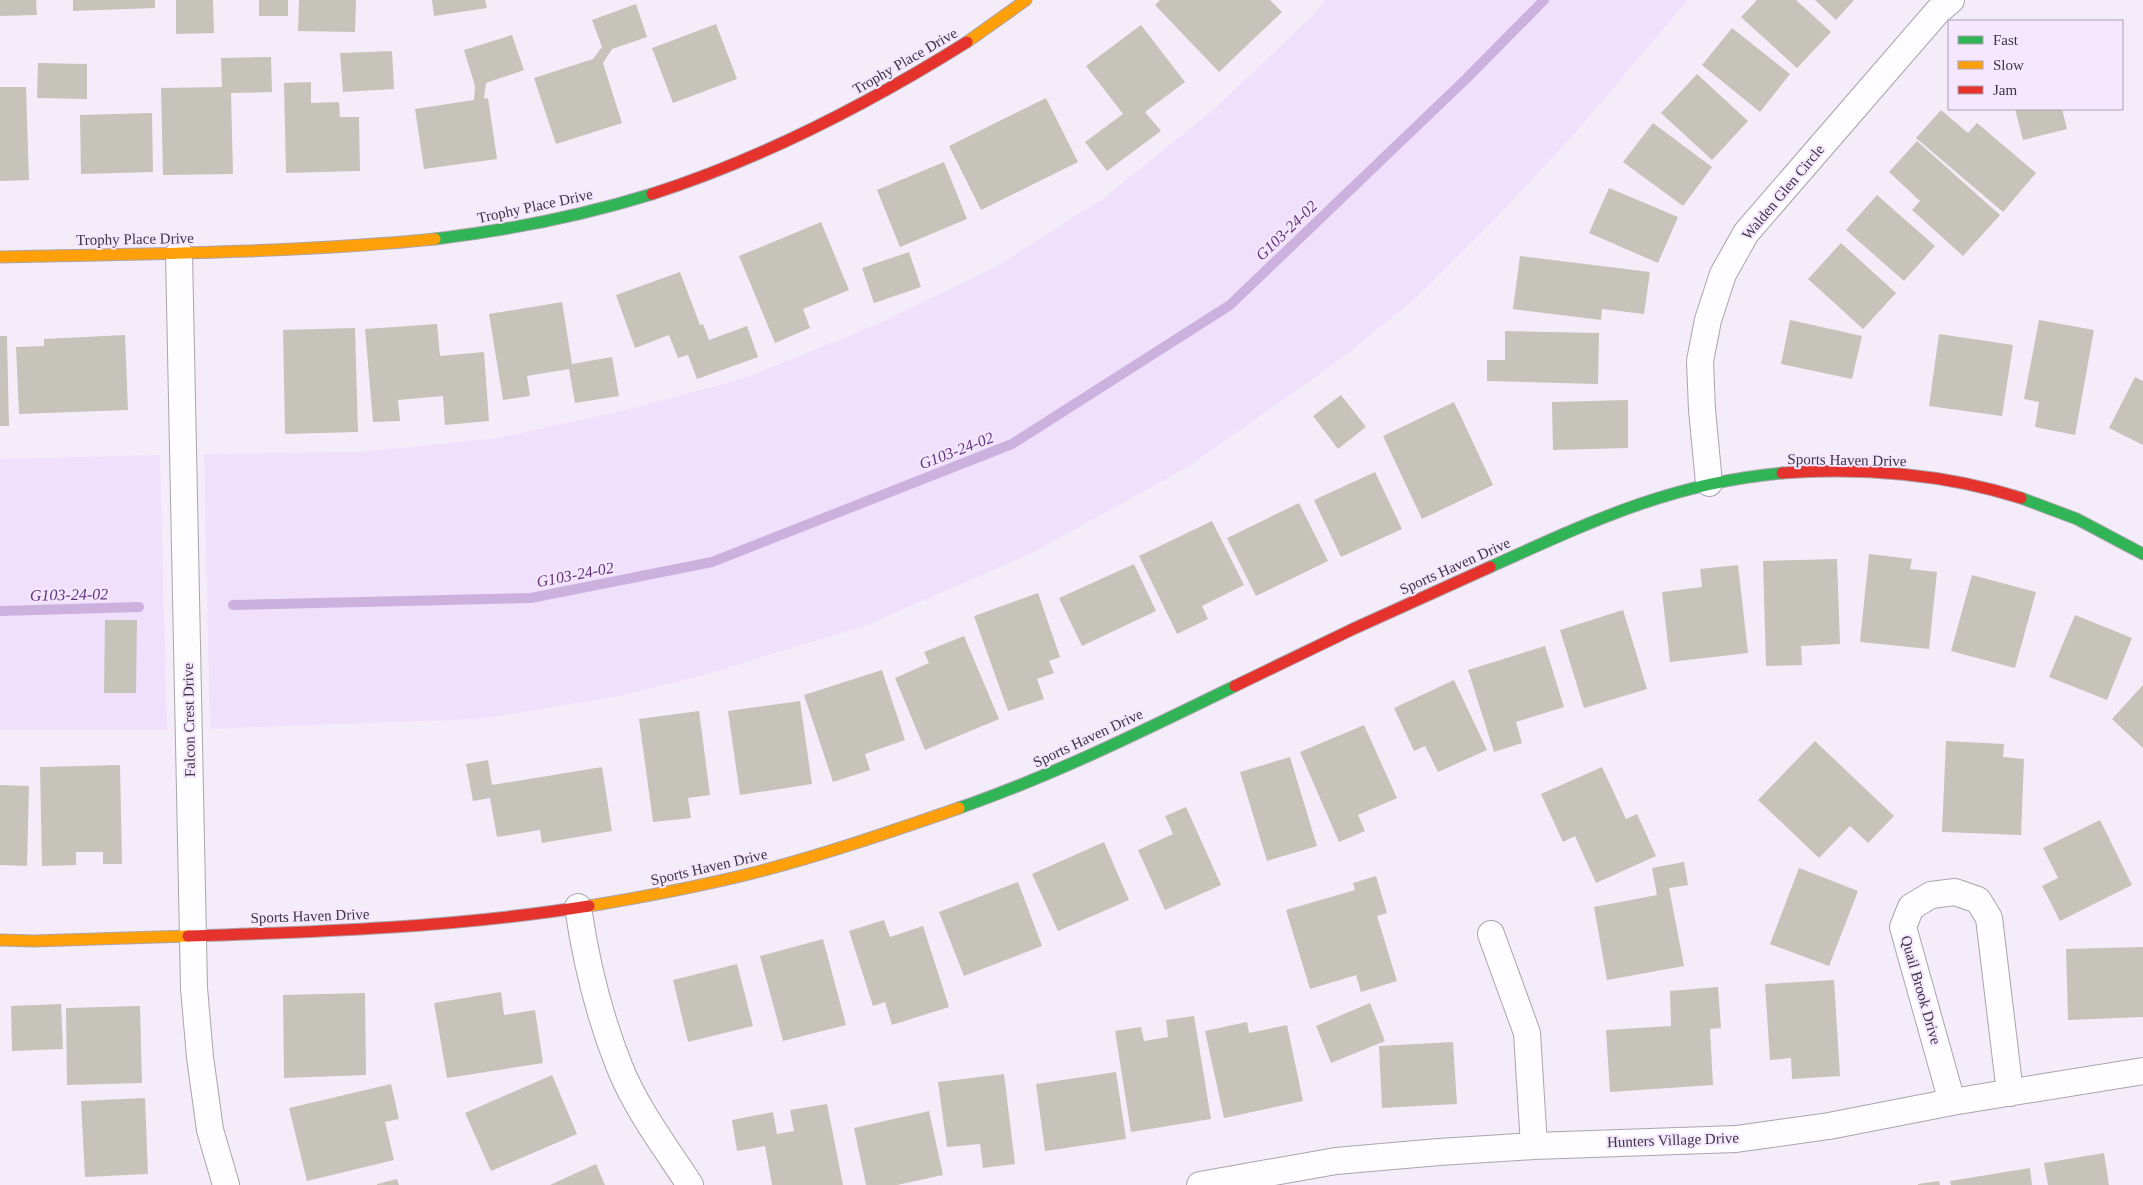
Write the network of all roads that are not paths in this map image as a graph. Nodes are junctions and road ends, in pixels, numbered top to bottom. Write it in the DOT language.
graph roads {
  1 [pos="1026,0"];
  2 [pos="1951,0"];
  3 [pos="179,253"];
  4 [pos="0,257"];
  5 [pos="1709,483"];
  6 [pos="2143,554"];
  7 [pos="578,906"];
  8 [pos="1491,934"];
  9 [pos="194,936"];
  10 [pos="0,940"];
  11 [pos="2143,1071"];
  12 [pos="2010,1093"];
  13 [pos="1952,1102"];
  14 [pos="1534,1146"];
  15 [pos="226,1185"];
  16 [pos="690,1185"];
  17 [pos="1200,1185"];
  1 -- 3 [label="street, Trophy Place Drive"];
  2 -- 5 [label="street, Walden Glen Circle"];
  3 -- 4 [label="street, Trophy Place Drive"];
  3 -- 9 [label="street, Falcon Crest Drive"];
  5 -- 6 [label="street, Sports Haven Drive"];
  5 -- 7 [label="street, Sports Haven Drive"];
  7 -- 9 [label="street, Sports Haven Drive"];
  7 -- 16 [label="street"];
  8 -- 14 [label="street"];
  9 -- 10 [label="street, Sports Haven Drive"];
  9 -- 15 [label="street, Falcon Crest Drive"];
  11 -- 12 [label="street, Hunters Village Drive"];
  12 -- 13 [label="street, Hunters Village Drive"];
  12 -- 13 [label="street, Quail Brook Drive"];
  13 -- 14 [label="street, Hunters Village Drive"];
  14 -- 17 [label="street, Hunters Village Drive"];
}
